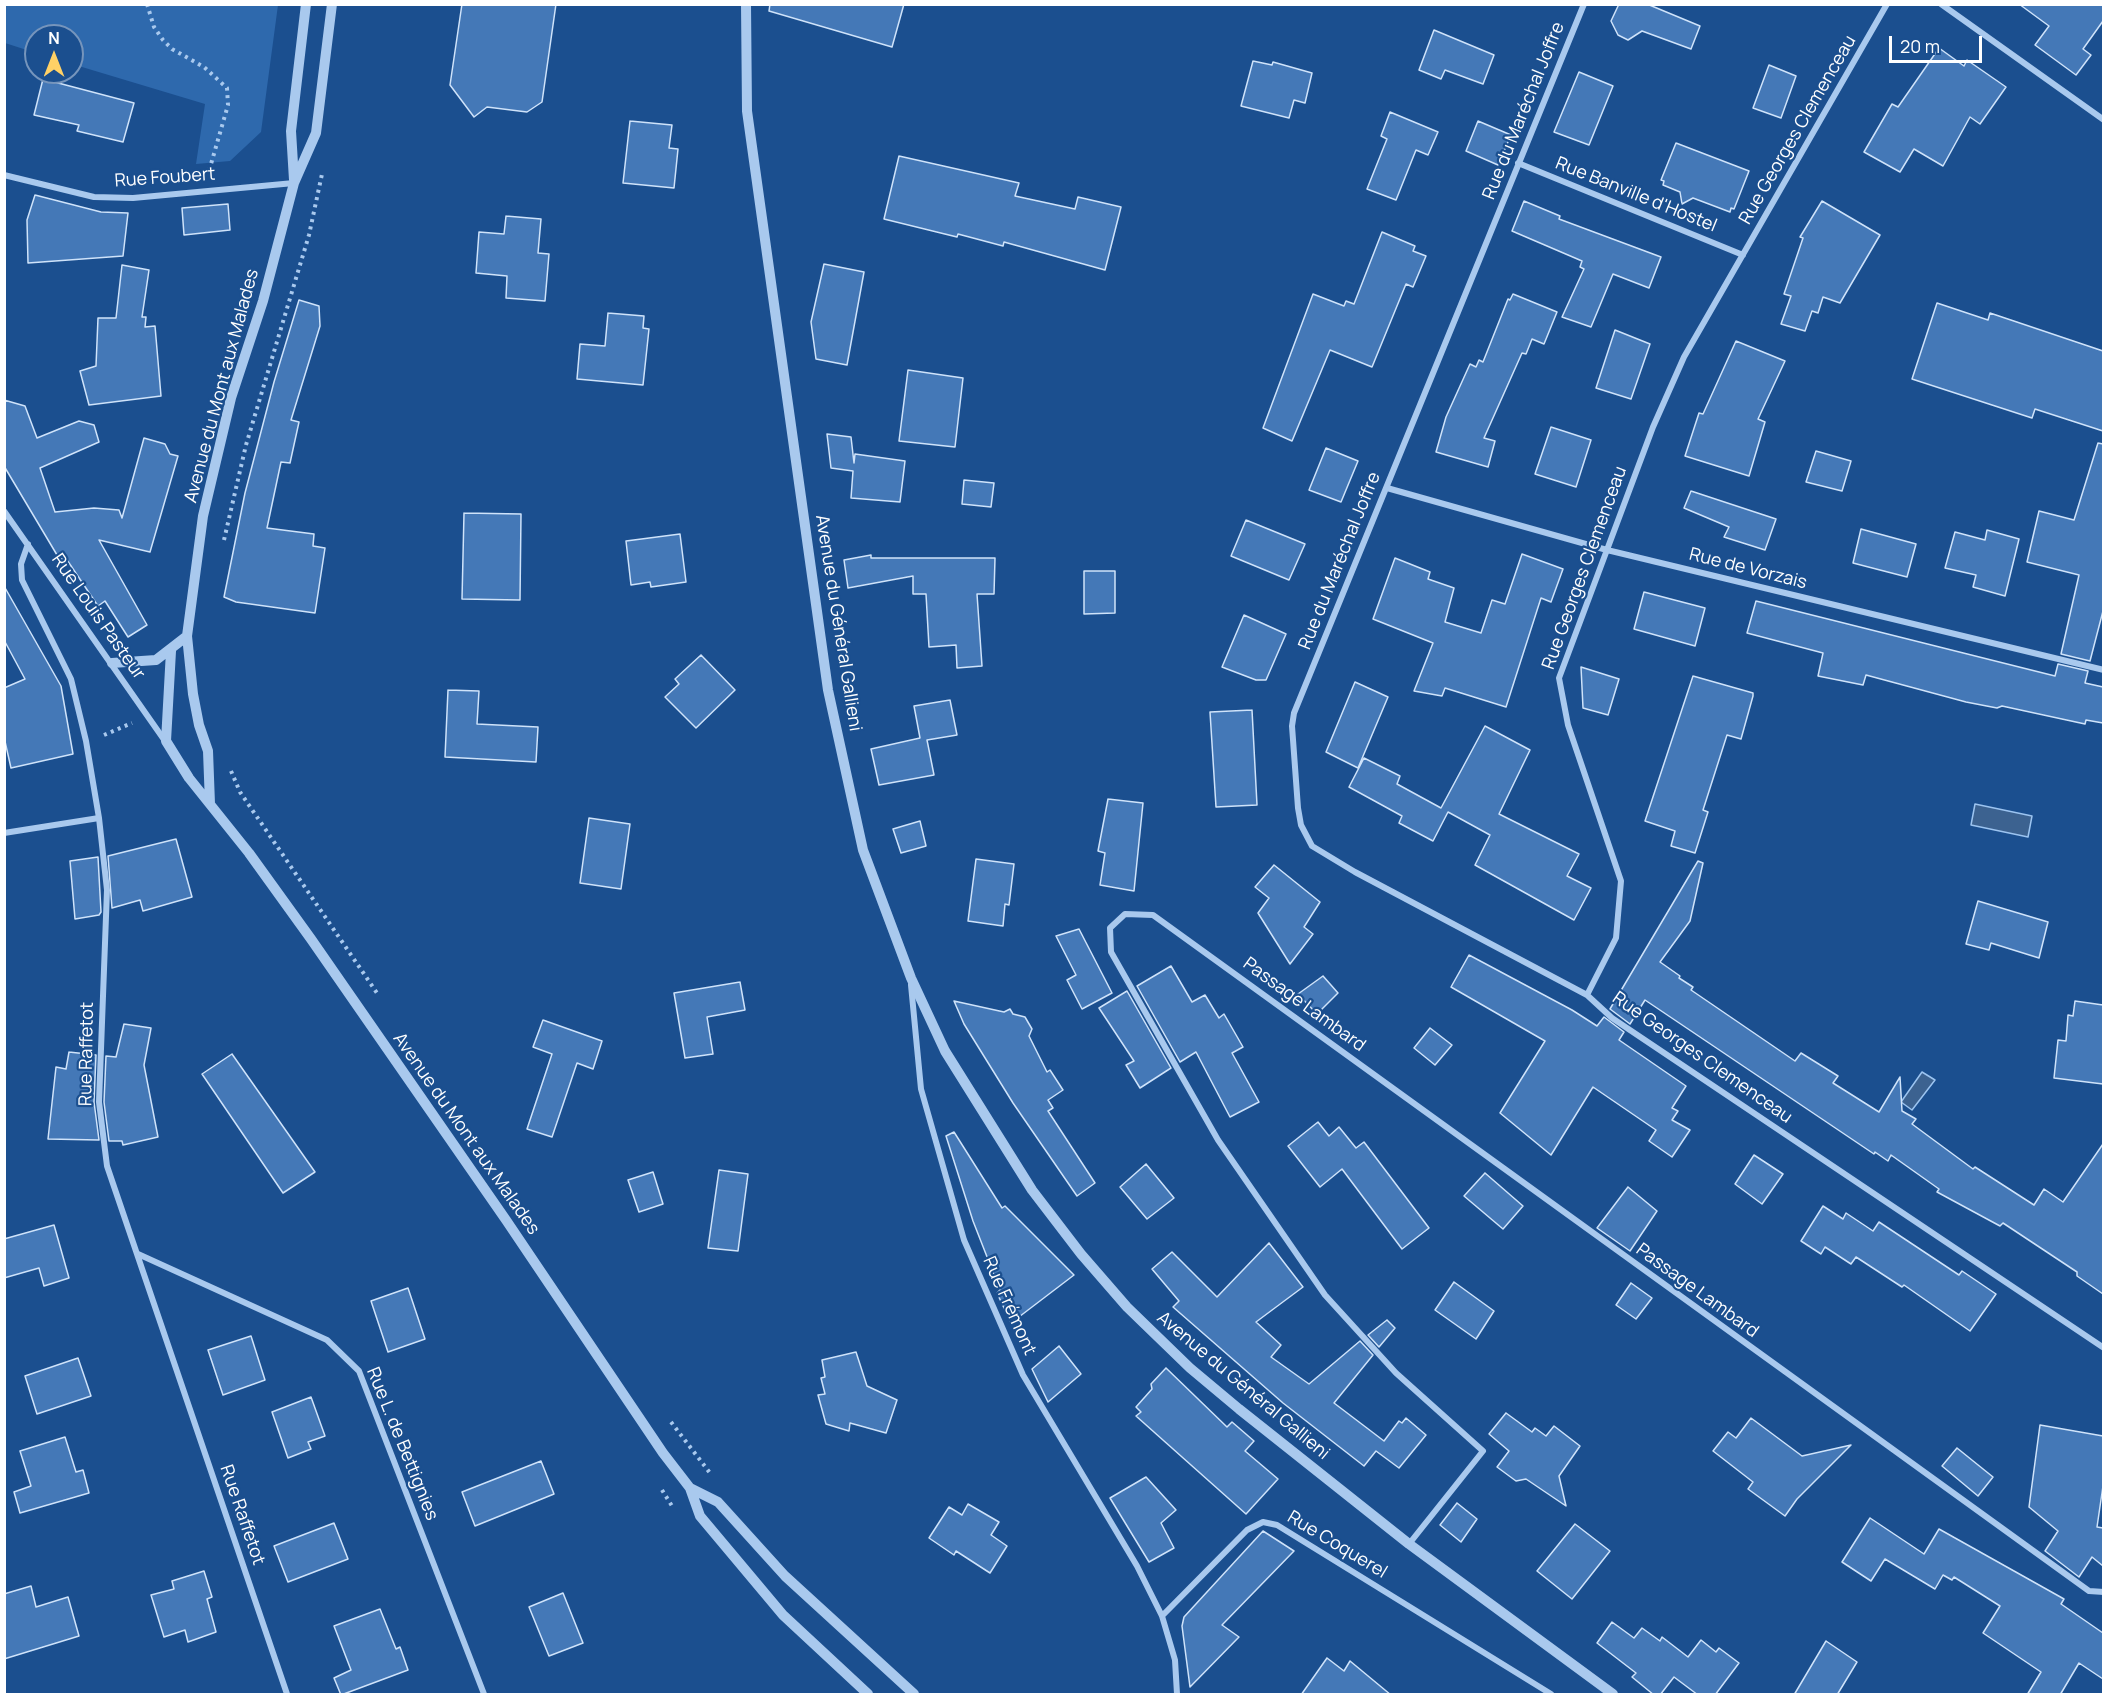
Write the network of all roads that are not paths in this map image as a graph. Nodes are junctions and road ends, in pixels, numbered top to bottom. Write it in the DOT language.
graph roads {
  1 [pos="306,4"];
  2 [pos="332,4"];
  3 [pos="746,4"];
  4 [pos="1584,4"];
  5 [pos="1887,4"];
  6 [pos="1941,4"];
  7 [pos="2103,120"];
  8 [pos="1518,163"];
  9 [pos="4,176"];
  10 [pos="294,183"];
  11 [pos="1743,255"];
  12 [pos="1387,488"];
  13 [pos="4,511"];
  14 [pos="28,544"];
  15 [pos="1607,550"];
  16 [pos="187,636"];
  17 [pos="171,651"];
  18 [pos="112,663"];
  19 [pos="2103,670"];
  20 [pos="166,741"];
  21 [pos="210,804"];
  22 [pos="99,818"];
  23 [pos="4,833"];
  24 [pos="911,978"];
  25 [pos="1587,995"];
  26 [pos="138,1254"];
  27 [pos="2103,1348"];
  28 [pos="690,1488"];
  29 [pos="1409,1544"];
  30 [pos="2103,1592"];
  31 [pos="1162,1616"];
  32 [pos="287,1695"];
  33 [pos="484,1695"];
  34 [pos="868,1695"];
  35 [pos="914,1695"];
  36 [pos="1177,1695"];
  37 [pos="1551,1695"];
  38 [pos="1613,1695"];
  1 -- 10 [label="street, Avenue du Mont aux Malades"];
  2 -- 10 [label="street, Avenue du Mont aux Malades"];
  3 -- 24 [label="street, Avenue du Général Gallieni"];
  4 -- 8 [label="street, Rue du Maréchal Joffre"];
  5 -- 11 [label="street, Rue Georges Clemenceau"];
  6 -- 7 [label="street"];
  8 -- 11 [label="street, Rue Banville d'Hostel"];
  8 -- 12 [label="street, Rue du Maréchal Joffre"];
  9 -- 10 [label="street, Rue Foubert"];
  10 -- 16 [label="street, Avenue du Mont aux Malades"];
  11 -- 15 [label="street, Rue Georges Clemenceau"];
  12 -- 15 [label="street, Rue de Vorzais"];
  12 -- 25 [label="street, Rue du Maréchal Joffre"];
  13 -- 14 [label="street, Rue Louis Pasteur"];
  14 -- 18 [label="street, Rue Louis Pasteur"];
  14 -- 22 [label="street, Rue Raffetot"];
  15 -- 19 [label="street, Rue de Vorzais"];
  15 -- 25 [label="street, Rue Georges Clemenceau"];
  16 -- 17 [label="street"];
  16 -- 21 [label="street, Avenue du Mont aux Malades"];
  17 -- 18 [label="street"];
  17 -- 20 [label="street"];
  18 -- 20 [label="street, Rue Louis Pasteur"];
  20 -- 21 [label="street, Avenue du Mont aux Malades"];
  21 -- 28 [label="street, Avenue du Mont aux Malades"];
  22 -- 23 [label="street"];
  22 -- 26 [label="street, Rue Raffetot"];
  24 -- 29 [label="street, Avenue du Général Gallieni"];
  24 -- 31 [label="street, Rue Frémont"];
  25 -- 27 [label="street, Rue Georges Clemenceau"];
  26 -- 32 [label="street, Rue Raffetot"];
  26 -- 33 [label="street, Rue L. de Bettignies"];
  28 -- 34 [label="street, Avenue du Mont aux Malades"];
  28 -- 35 [label="street, Avenue du Mont aux Malades"];
  29 -- 30 [label="street, Passage Lambard"];
  29 -- 38 [label="street, Avenue du Général Gallieni"];
  31 -- 36 [label="street"];
  31 -- 37 [label="street, Rue Coquerel"];
}
